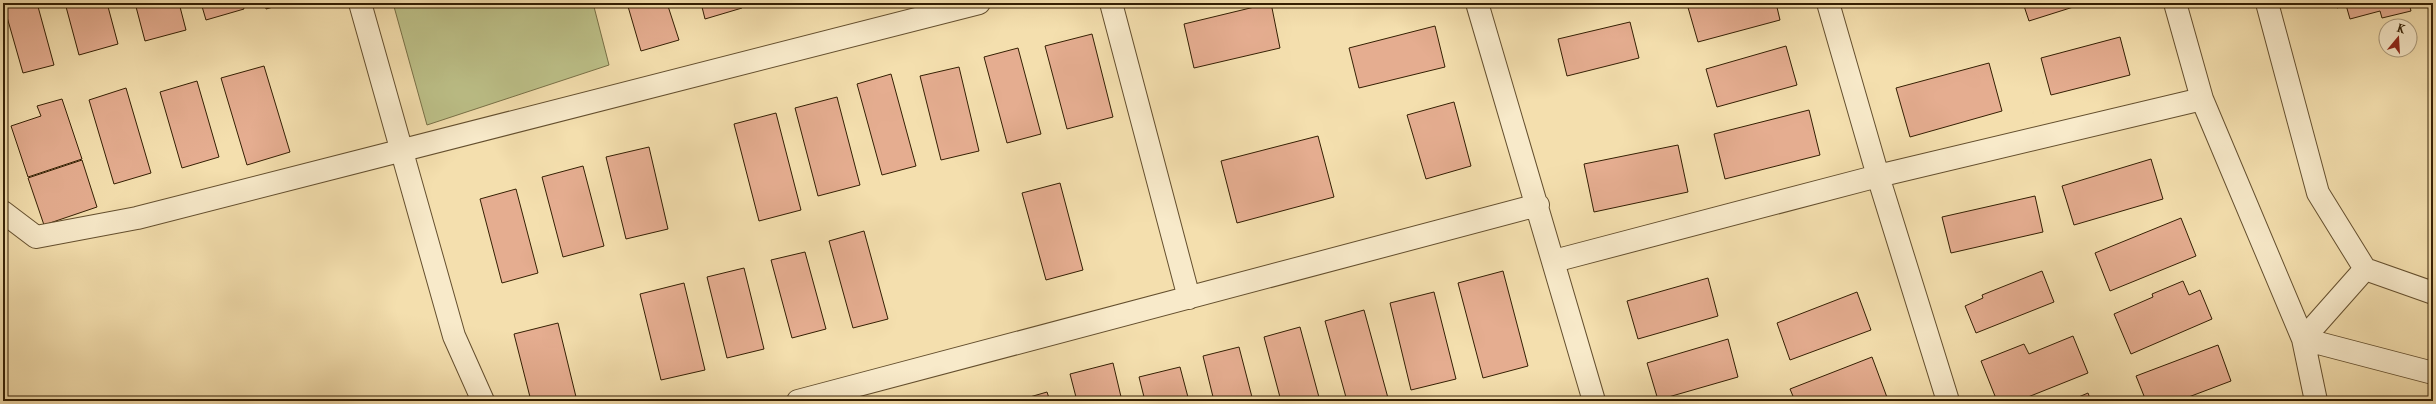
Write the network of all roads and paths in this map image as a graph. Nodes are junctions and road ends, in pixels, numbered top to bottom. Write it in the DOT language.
graph roads {
  1 [pos="360,3"];
  2 [pos="979,3"];
  3 [pos="1111,3"];
  4 [pos="1477,3"];
  5 [pos="1828,3"];
  6 [pos="2175,3"];
  7 [pos="2267,3"];
  8 [pos="2202,99"];
  9 [pos="401,150"];
  10 [pos="1878,176"];
  11 [pos="1538,205"];
  12 [pos="3,212"];
  13 [pos="1554,261"];
  14 [pos="2365,269"];
  15 [pos="2433,294"];
  16 [pos="1189,298"];
  17 [pos="2303,339"];
  18 [pos="2433,373"];
  19 [pos="483,401"];
  20 [pos="798,401"];
  21 [pos="1594,401"];
  22 [pos="1948,401"];
  23 [pos="2316,401"];
  1 -- 9 [label="street"];
  2 -- 9 [label="street"];
  3 -- 16 [label="street"];
  4 -- 11 [label="street"];
  5 -- 10 [label="street"];
  6 -- 8 [label="street"];
  7 -- 14 [label="street"];
  8 -- 10 [label="street"];
  8 -- 17 [label="street"];
  9 -- 12 [label="street"];
  9 -- 19 [label="street"];
  10 -- 13 [label="street"];
  10 -- 22 [label="street"];
  11 -- 13 [label="street"];
  11 -- 16 [label="street"];
  13 -- 21 [label="street"];
  14 -- 15 [label="street"];
  14 -- 17 [label="street"];
  16 -- 20 [label="street"];
  17 -- 18 [label="street"];
  17 -- 23 [label="street"];
}
